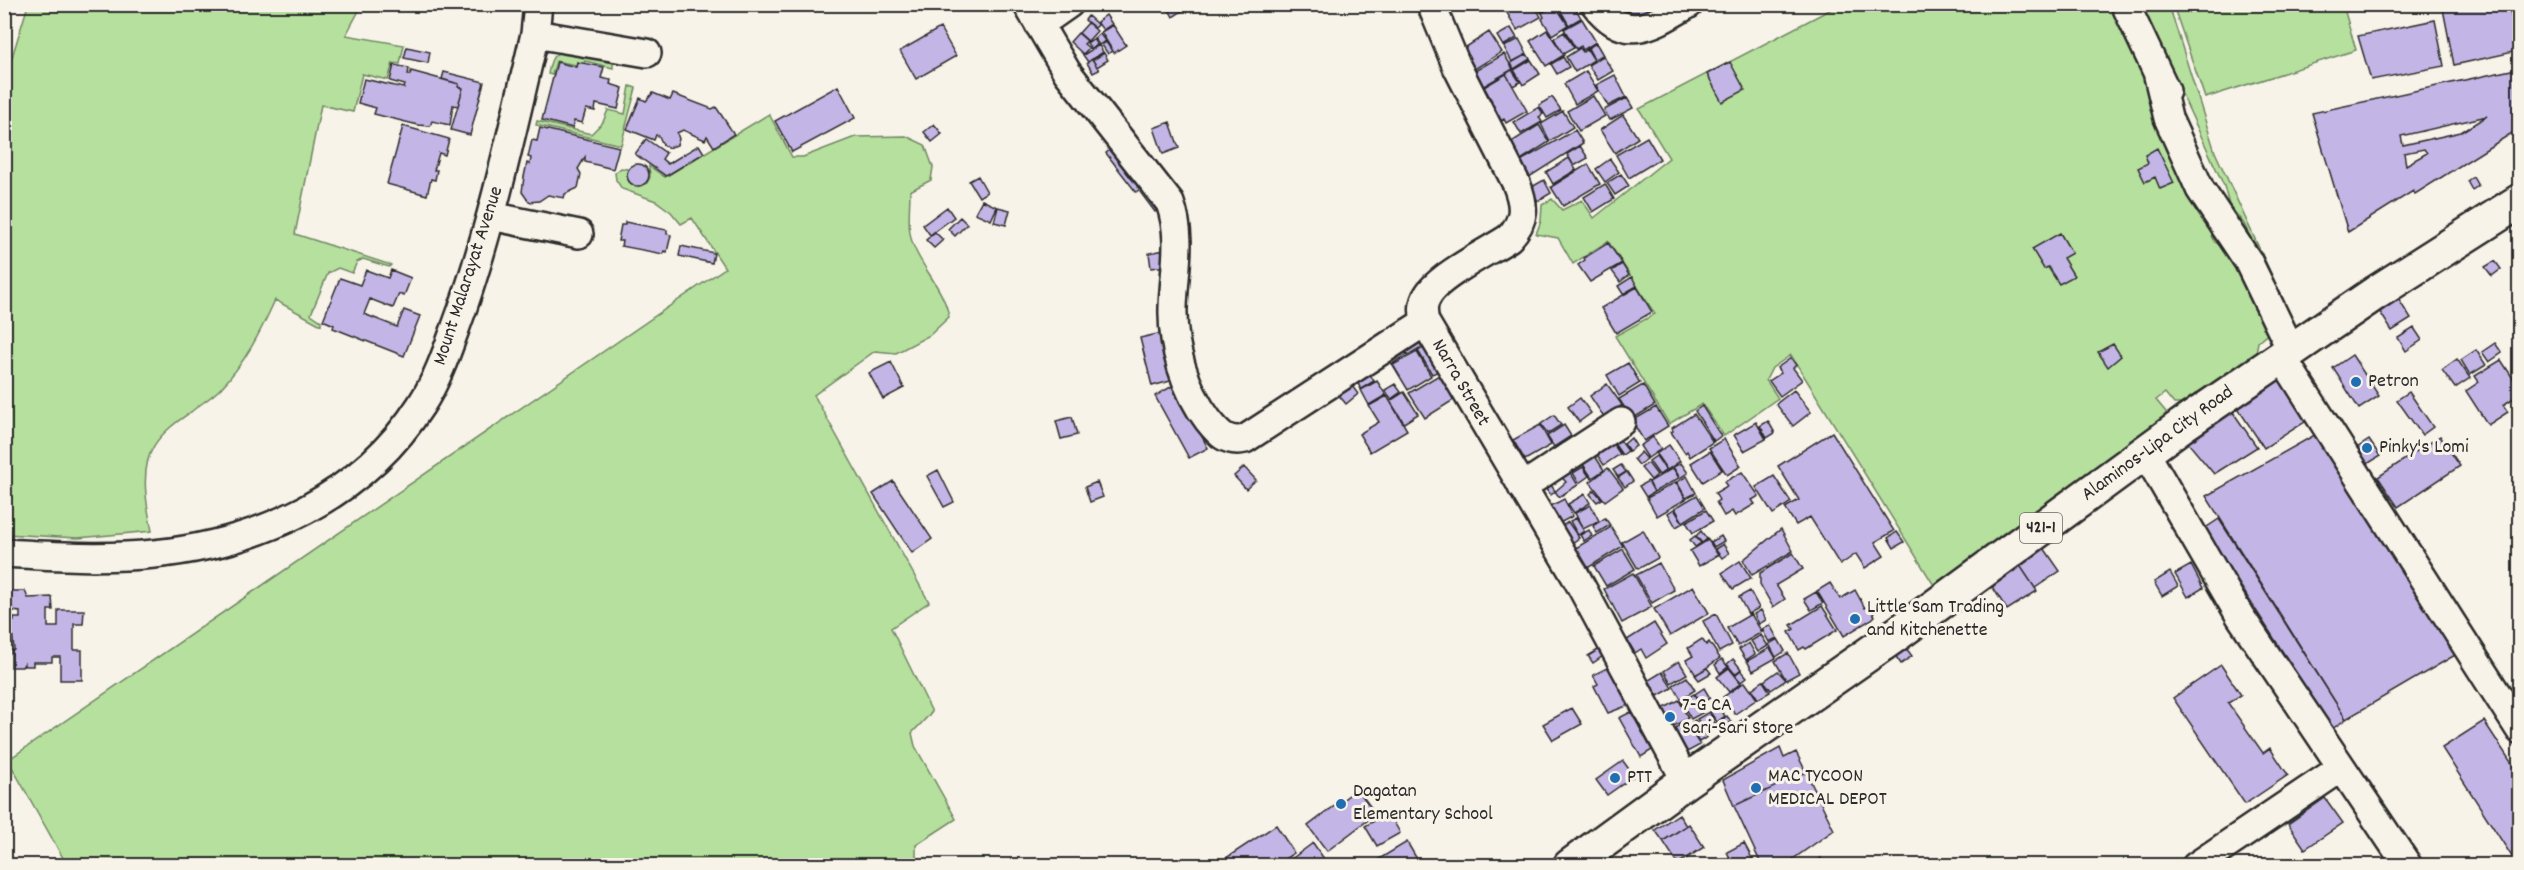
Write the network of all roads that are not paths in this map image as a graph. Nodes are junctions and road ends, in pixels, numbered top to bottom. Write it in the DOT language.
graph roads {
  1 [pos="538,4"];
  2 [pos="1069,4"];
  3 [pos="1595,4"];
  4 [pos="1689,4"];
  5 [pos="2126,4"];
  6 [pos="1431,5"];
  7 [pos="1033,15"];
  8 [pos="535,34"];
  9 [pos="646,53"];
  10 [pos="2520,201"];
  11 [pos="491,216"];
  12 [pos="579,234"];
  13 [pos="1425,322"];
  14 [pos="2286,354"];
  15 [pos="1621,422"];
  16 [pos="2145,452"];
  17 [pos="1522,487"];
  18 [pos="4,553"];
  19 [pos="2520,730"];
  20 [pos="2341,768"];
  21 [pos="1686,780"];
  22 [pos="2224,858"];
  23 [pos="1570,866"];
  24 [pos="2196,866"];
  25 [pos="2408,866"];
  1 -- 8 [label="street, Mount Malarayat Avenue"];
  2 -- 7 [label="street"];
  3 -- 4 [label="street"];
  5 -- 14 [label="street"];
  6 -- 13 [label="street, Narra Street"];
  7 -- 13 [label="street"];
  8 -- 9 [label="street"];
  8 -- 11 [label="street, Mount Malarayat Avenue"];
  10 -- 14 [label="main road, Alaminos-Lipa City Road / 421-1"];
  11 -- 12 [label="street"];
  11 -- 18 [label="street, Mount Malarayat Avenue"];
  13 -- 17 [label="street, Narra Street"];
  14 -- 16 [label="main road, Alaminos-Lipa City Road / 421-1"];
  14 -- 19 [label="street"];
  15 -- 17 [label="street"];
  16 -- 20 [label="street"];
  16 -- 21 [label="main road, Alaminos-Lipa City Road / 421-1"];
  17 -- 21 [label="street, Narra Street"];
  20 -- 22 [label="street"];
  20 -- 25 [label="street"];
  21 -- 23 [label="main road, Alaminos-Lipa City Road / 421-1"];
  22 -- 24 [label="street"];
}
